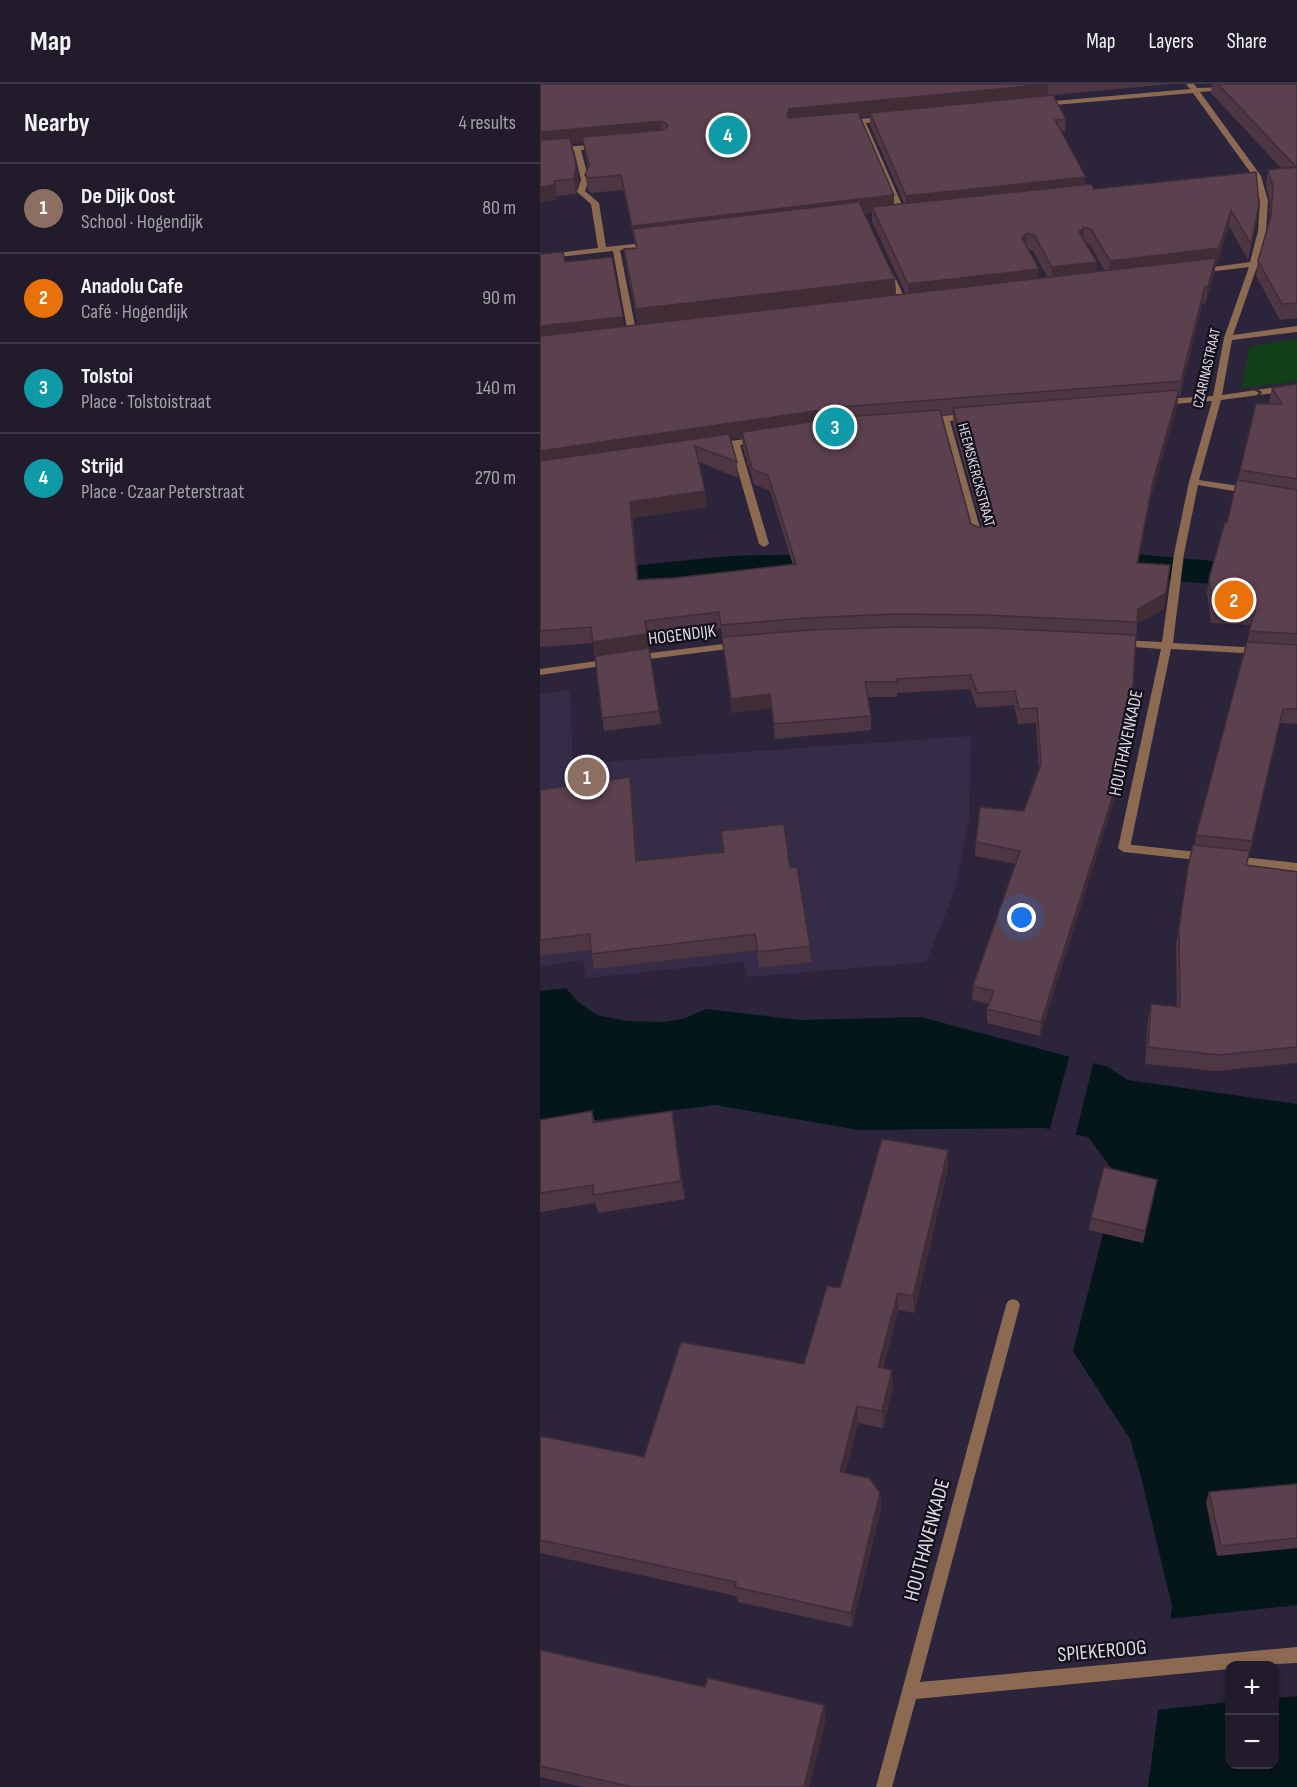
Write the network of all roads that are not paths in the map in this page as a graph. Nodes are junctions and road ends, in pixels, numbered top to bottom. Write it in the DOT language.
graph roads {
  1 [pos="1193,87"];
  2 [pos="1230,87"];
  3 [pos="1038,104"];
  4 [pos="897,118"];
  5 [pos="862,121"];
  6 [pos="839,123"];
  7 [pos="609,145"];
  8 [pos="577,148"];
  9 [pos="540,151"];
  10 [pos="1257,176"];
  11 [pos="1245,178"];
  12 [pos="914,213"];
  13 [pos="902,214"];
  14 [pos="892,215"];
  15 [pos="663,243"];
  16 [pos="616,248"];
  17 [pos="602,250"];
  18 [pos="540,256"];
  19 [pos="884,261"];
  20 [pos="1254,264"];
  21 [pos="1185,272"];
  22 [pos="916,303"];
  23 [pos="904,305"];
  24 [pos="894,306"];
  25 [pos="1297,329"];
  26 [pos="645,335"];
  27 [pos="633,336"];
  28 [pos="622,338"];
  29 [pos="1228,338"];
  30 [pos="1297,387"];
  31 [pos="1217,398"];
  32 [pos="1146,404"];
  33 [pos="981,416"];
  34 [pos="945,419"];
  35 [pos="913,422"];
  36 [pos="767,439"];
  37 [pos="735,443"];
  38 [pos="700,448"];
  39 [pos="1194,482"];
  40 [pos="1262,493"];
  41 [pos="978,539"];
  42 [pos="764,544"];
  43 [pos="1109,643"];
  44 [pos="747,645"];
  45 [pos="1167,646"];
  46 [pos="1273,652"];
  47 [pos="540,672"];
  48 [pos="1297,867"];
  49 [pos="1013,1305"];
  50 [pos="1297,1655"];
  51 [pos="910,1691"];
  52 [pos="884,1787"];
  1 -- 2 [label="street"];
  1 -- 3 [label="street"];
  1 -- 10 [label="street, CZARINASTRAAT"];
  4 -- 5 [label="street"];
  5 -- 6 [label="street"];
  5 -- 13 [label="street"];
  7 -- 8 [label="street"];
  8 -- 9 [label="street"];
  8 -- 17 [label="street"];
  10 -- 11 [label="street"];
  10 -- 20 [label="street, CZARINASTRAAT"];
  12 -- 13 [label="street"];
  13 -- 14 [label="street"];
  15 -- 16 [label="street"];
  16 -- 17 [label="street"];
  16 -- 27 [label="street"];
  17 -- 18 [label="street"];
  19 -- 23 [label="street"];
  20 -- 21 [label="street"];
  20 -- 29 [label="street, CZARINASTRAAT"];
  22 -- 23 [label="street"];
  23 -- 24 [label="street"];
  25 -- 29 [label="street"];
  26 -- 27 [label="street"];
  27 -- 28 [label="street"];
  29 -- 31 [label="street, CZARINASTRAAT"];
  31 -- 30 [label="street, one-way"];
  31 -- 32 [label="street"];
  31 -- 39 [label="street, CZARINASTRAAT"];
  33 -- 34 [label="street"];
  34 -- 35 [label="street"];
  34 -- 41 [label="street, HEEMSKERCKSTRAAT"];
  36 -- 37 [label="street"];
  37 -- 38 [label="street"];
  37 -- 42 [label="street"];
  39 -- 40 [label="street"];
  39 -- 45 [label="street, CZARINASTRAAT"];
  43 -- 45 [label="street"];
  44 -- 47 [label="street, HOGENDIJK"];
  45 -- 46 [label="street"];
  45 -- 48 [label="street, HOUTHAVENKADE"];
  49 -- 51 [label="street, HOUTHAVENKADE"];
  50 -- 51 [label="street, SPIEKEROOG"];
  51 -- 52 [label="street, HOUTHAVENKADE"];
}
